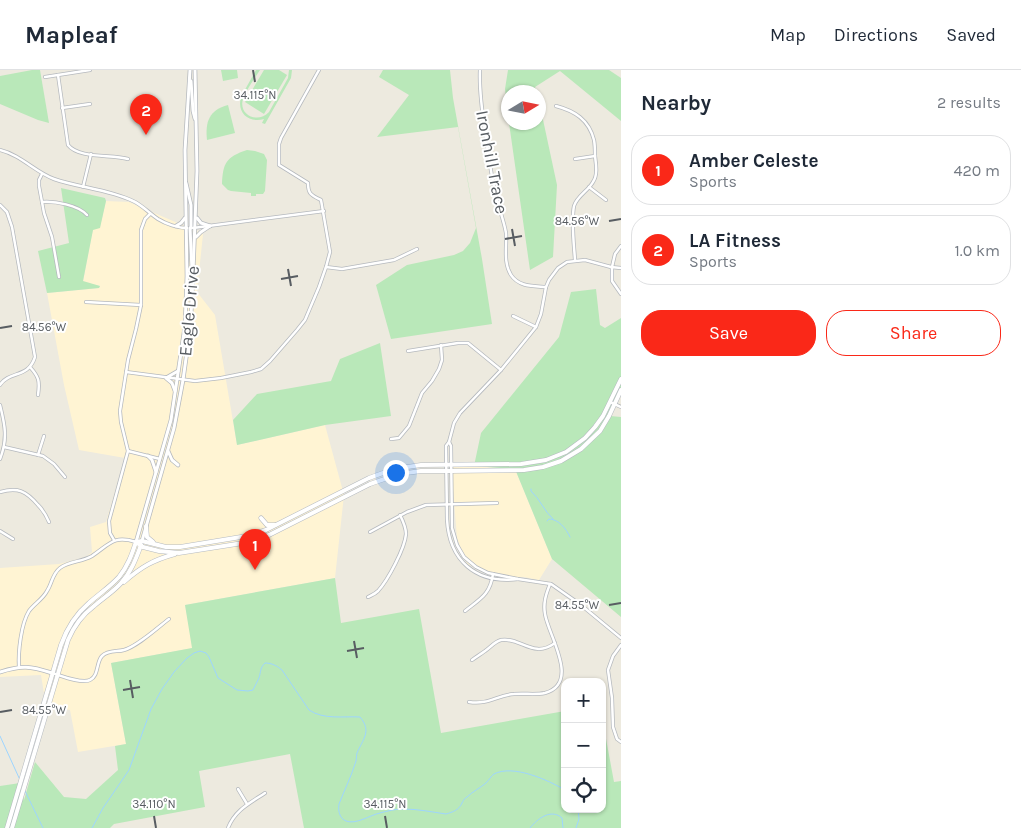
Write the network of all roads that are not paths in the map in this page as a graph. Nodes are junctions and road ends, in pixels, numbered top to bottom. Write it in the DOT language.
graph roads {
  1 [pos="90,70"];
  2 [pos="190,70"];
  3 [pos="195,70"];
  4 [pos="319,70"];
  5 [pos="480,70"];
  6 [pos="58,75"];
  7 [pos="45,77"];
  8 [pos="191,81"];
  9 [pos="90,104"];
  10 [pos="556,106"];
  11 [pos="62,108"];
  12 [pos="196,122"];
  13 [pos="0,150"];
  14 [pos="91,154"];
  15 [pos="595,156"];
  16 [pos="128,159"];
  17 [pos="575,159"];
  18 [pos="42,174"];
  19 [pos="185,177"];
  20 [pos="83,186"];
  21 [pos="589,187"];
  22 [pos="606,200"];
  23 [pos="42,202"];
  24 [pos="0,205"];
  25 [pos="324,211"];
  26 [pos="150,213"];
  27 [pos="186,214"];
  28 [pos="87,215"];
  29 [pos="196,215"];
  30 [pos="176,226"];
  31 [pos="210,226"];
  32 [pos="191,228"];
  33 [pos="194,240"];
  34 [pos="621,246"];
  35 [pos="416,249"];
  36 [pos="575,260"];
  37 [pos="326,267"];
  38 [pos="612,267"];
  39 [pos="621,268"];
  40 [pos="193,275"];
  41 [pos="60,277"];
  42 [pos="546,287"];
  43 [pos="621,294"];
  44 [pos="86,302"];
  45 [pos="141,305"];
  46 [pos="513,316"];
  47 [pos="536,327"];
  48 [pos="441,346"];
  49 [pos="408,351"];
  50 [pos="30,367"];
  51 [pos="179,370"];
  52 [pos="501,370"];
  53 [pos="126,372"];
  54 [pos="0,378"];
  55 [pos="166,378"];
  56 [pos="3,380"];
  57 [pos="177,380"];
  58 [pos="183,380"];
  59 [pos="621,380"];
  60 [pos="0,386"];
  61 [pos="621,390"];
  62 [pos="176,392"];
  63 [pos="38,395"];
  64 [pos="612,403"];
  65 [pos="0,405"];
  66 [pos="621,407"];
  67 [pos="1,414"];
  68 [pos="44,436"];
  69 [pos="391,439"];
  70 [pos="4,447"];
  71 [pos="168,450"];
  72 [pos="128,451"];
  73 [pos="38,455"];
  74 [pos="148,456"];
  75 [pos="0,459"];
  76 [pos="160,459"];
  77 [pos="178,465"];
  78 [pos="449,465"];
  79 [pos="449,471"];
  80 [pos="156,472"];
  81 [pos="65,477"];
  82 [pos="0,492"];
  83 [pos="497,503"];
  84 [pos="447,504"];
  85 [pos="451,504"];
  86 [pos="400,516"];
  87 [pos="261,518"];
  88 [pos="49,522"];
  89 [pos="279,524"];
  90 [pos="146,526"];
  91 [pos="0,531"];
  92 [pos="370,532"];
  93 [pos="13,539"];
  94 [pos="114,540"];
  95 [pos="136,542"];
  96 [pos="142,543"];
  97 [pos="154,544"];
  98 [pos="179,553"];
  99 [pos="493,574"];
  100 [pos="492,579"];
  101 [pos="518,579"];
  102 [pos="550,584"];
  103 [pos="117,588"];
  104 [pos="368,597"];
  105 [pos="465,611"];
  106 [pos="169,619"];
  107 [pos="621,638"];
  108 [pos="554,643"];
  109 [pos="621,645"];
  110 [pos="472,660"];
  111 [pos="19,667"];
  112 [pos="0,672"];
  113 [pos="55,674"];
  114 [pos="469,702"];
  115 [pos="621,742"];
  116 [pos="238,789"];
  117 [pos="266,793"];
  118 [pos="247,804"];
  119 [pos="7,828"];
  120 [pos="12,828"];
  121 [pos="228,828"];
  1 -- 6 [label="street"];
  2 -- 19 [label="street, Eagle Drive"];
  3 -- 12 [label="street, Eagle Drive"];
  4 -- 25 [label="street"];
  5 -- 42 [label="street, Ironhill Trace"];
  6 -- 7 [label="street"];
  6 -- 11 [label="street"];
  8 -- 12 [label="street"];
  9 -- 11 [label="street"];
  10 -- 15 [label="street"];
  11 -- 14 [label="street"];
  12 -- 29 [label="street, Eagle Drive"];
  13 -- 18 [label="street"];
  14 -- 16 [label="street"];
  14 -- 20 [label="street"];
  15 -- 17 [label="street"];
  15 -- 21 [label="street"];
  18 -- 20 [label="street"];
  18 -- 23 [label="street"];
  19 -- 27 [label="street, Eagle Drive"];
  19 -- 32 [label="street"];
  20 -- 26 [label="street"];
  21 -- 22 [label="street"];
  21 -- 36 [label="street"];
  23 -- 28 [label="street"];
  23 -- 41 [label="street"];
  24 -- 50 [label="street"];
  25 -- 31 [label="street"];
  25 -- 37 [label="street"];
  26 -- 30 [label="street"];
  26 -- 45 [label="street"];
  27 -- 30 [label="street"];
  27 -- 32 [label="street, Eagle Drive"];
  29 -- 31 [label="street"];
  29 -- 32 [label="street, Eagle Drive"];
  30 -- 32 [label="street"];
  31 -- 32 [label="street"];
  31 -- 33 [label="street"];
  32 -- 33 [label="street, Eagle Drive"];
  32 -- 40 [label="street"];
  32 -- 51 [label="street, Eagle Drive"];
  33 -- 40 [label="street, Eagle Drive"];
  34 -- 38 [label="street"];
  35 -- 37 [label="street"];
  36 -- 38 [label="street"];
  36 -- 42 [label="street"];
  37 -- 58 [label="street"];
  38 -- 39 [label="street"];
  38 -- 43 [label="street"];
  40 -- 58 [label="street, Eagle Drive"];
  42 -- 47 [label="street"];
  44 -- 45 [label="street"];
  45 -- 53 [label="street"];
  46 -- 47 [label="street"];
  47 -- 52 [label="street"];
  48 -- 49 [label="street"];
  48 -- 52 [label="street"];
  48 -- 69 [label="street"];
  50 -- 56 [label="street"];
  50 -- 63 [label="street"];
  51 -- 55 [label="street"];
  51 -- 57 [label="street, Eagle Drive"];
  52 -- 78 [label="street"];
  53 -- 55 [label="street"];
  53 -- 72 [label="street"];
  54 -- 56 [label="street"];
  55 -- 57 [label="street"];
  55 -- 62 [label="street"];
  56 -- 60 [label="street"];
  57 -- 58 [label="street"];
  57 -- 62 [label="street, Eagle Drive"];
  58 -- 71 [label="street, Eagle Drive"];
  59 -- 64 [label="main road"];
  61 -- 64 [label="main road"];
  62 -- 76 [label="street, Eagle Drive"];
  64 -- 66 [label="street"];
  64 -- 78 [label="main road"];
  64 -- 79 [label="main road"];
  65 -- 67 [label="street"];
  67 -- 70 [label="street"];
  68 -- 73 [label="street"];
  70 -- 73 [label="street"];
  70 -- 75 [label="street"];
  71 -- 77 [label="street"];
  71 -- 90 [label="street, Eagle Drive"];
  72 -- 74 [label="street"];
  72 -- 94 [label="street"];
  73 -- 81 [label="street"];
  74 -- 76 [label="street"];
  74 -- 80 [label="street"];
  76 -- 80 [label="street, Eagle Drive"];
  78 -- 79 [label="street"];
  78 -- 89 [label="main road"];
  79 -- 84 [label="street"];
  79 -- 85 [label="street"];
  79 -- 98 [label="main road"];
  80 -- 95 [label="street, Eagle Drive"];
  82 -- 88 [label="street"];
  83 -- 85 [label="street"];
  84 -- 85 [label="street"];
  84 -- 86 [label="street"];
  84 -- 100 [label="street"];
  85 -- 99 [label="street"];
  86 -- 92 [label="street"];
  86 -- 104 [label="street"];
  87 -- 89 [label="main road"];
  89 -- 97 [label="main road"];
  90 -- 96 [label="street, Eagle Drive"];
  90 -- 97 [label="main road"];
  91 -- 93 [label="street"];
  94 -- 95 [label="street"];
  94 -- 111 [label="street"];
  95 -- 96 [label="main road"];
  95 -- 113 [label="main road"];
  96 -- 97 [label="main road"];
  96 -- 98 [label="main road"];
  96 -- 103 [label="main road"];
  98 -- 103 [label="main road"];
  99 -- 100 [label="street"];
  99 -- 101 [label="street"];
  100 -- 101 [label="street"];
  100 -- 105 [label="street"];
  101 -- 102 [label="street"];
  102 -- 107 [label="street"];
  102 -- 108 [label="street"];
  103 -- 113 [label="main road"];
  106 -- 113 [label="street"];
  108 -- 110 [label="street"];
  108 -- 114 [label="street"];
  109 -- 115 [label="street"];
  111 -- 112 [label="street"];
  111 -- 113 [label="street"];
  113 -- 119 [label="main road"];
  113 -- 120 [label="main road"];
  116 -- 118 [label="street"];
  117 -- 118 [label="street"];
  118 -- 121 [label="street"];
}
